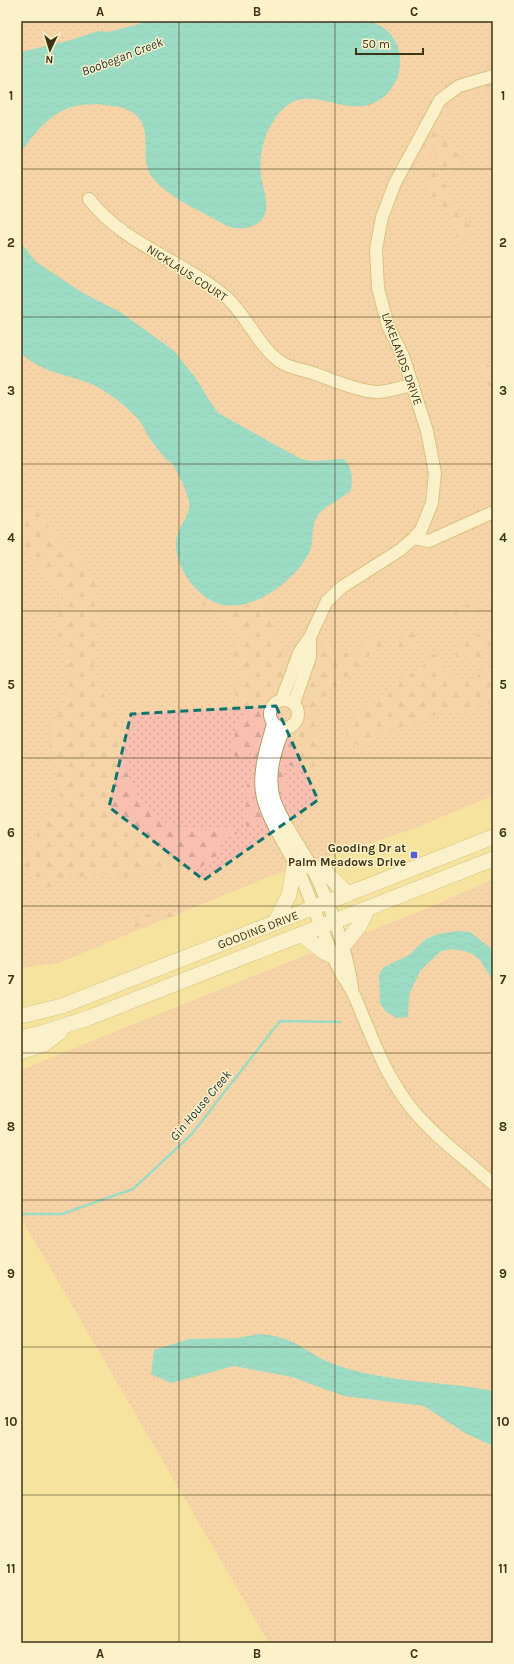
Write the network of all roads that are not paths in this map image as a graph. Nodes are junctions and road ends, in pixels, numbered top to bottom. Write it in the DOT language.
graph roads {
  1 [pos="493,76"];
  2 [pos="89,199"];
  3 [pos="413,385"];
  4 [pos="491,513"];
  5 [pos="414,538"];
  6 [pos="288,701"];
  7 [pos="279,726"];
  8 [pos="493,837"];
  9 [pos="493,859"];
  10 [pos="295,862"];
  11 [pos="311,867"];
  12 [pos="348,894"];
  13 [pos="320,905"];
  14 [pos="368,909"];
  15 [pos="275,923"];
  16 [pos="328,925"];
  17 [pos="302,935"];
  18 [pos="338,951"];
  19 [pos="21,1016"];
  20 [pos="69,1025"];
  21 [pos="21,1038"];
  22 [pos="21,1052"];
  23 [pos="493,1184"];
  1 -- 3 [label="street, LAKELANDS DRIVE"];
  2 -- 3 [label="street, NICKLAUS COURT"];
  3 -- 5 [label="street, LAKELANDS DRIVE"];
  4 -- 5 [label="street"];
  5 -- 6 [label="street, LAKELANDS DRIVE"];
  6 -- 7 [label="street"];
  6 -- 7 [label="street"];
  7 -- 10 [label="street"];
  7 -- 11 [label="street"];
  8 -- 12 [label="main road, GOODING DRIVE"];
  9 -- 14 [label="main road, GOODING DRIVE"];
  10 -- 13 [label="street"];
  10 -- 15 [label="main road"];
  11 -- 12 [label="main road"];
  11 -- 13 [label="street"];
  12 -- 13 [label="main road, GOODING DRIVE"];
  13 -- 15 [label="main road, GOODING DRIVE"];
  13 -- 16 [label="street"];
  14 -- 16 [label="main road, GOODING DRIVE"];
  14 -- 18 [label="main road"];
  15 -- 19 [label="main road, GOODING DRIVE"];
  16 -- 17 [label="main road, GOODING DRIVE"];
  16 -- 18 [label="street"];
  17 -- 18 [label="main road"];
  17 -- 20 [label="main road, GOODING DRIVE"];
  18 -- 23 [label="street"];
  20 -- 21 [label="main road, GOODING DRIVE"];
  20 -- 22 [label="main road"];
}
